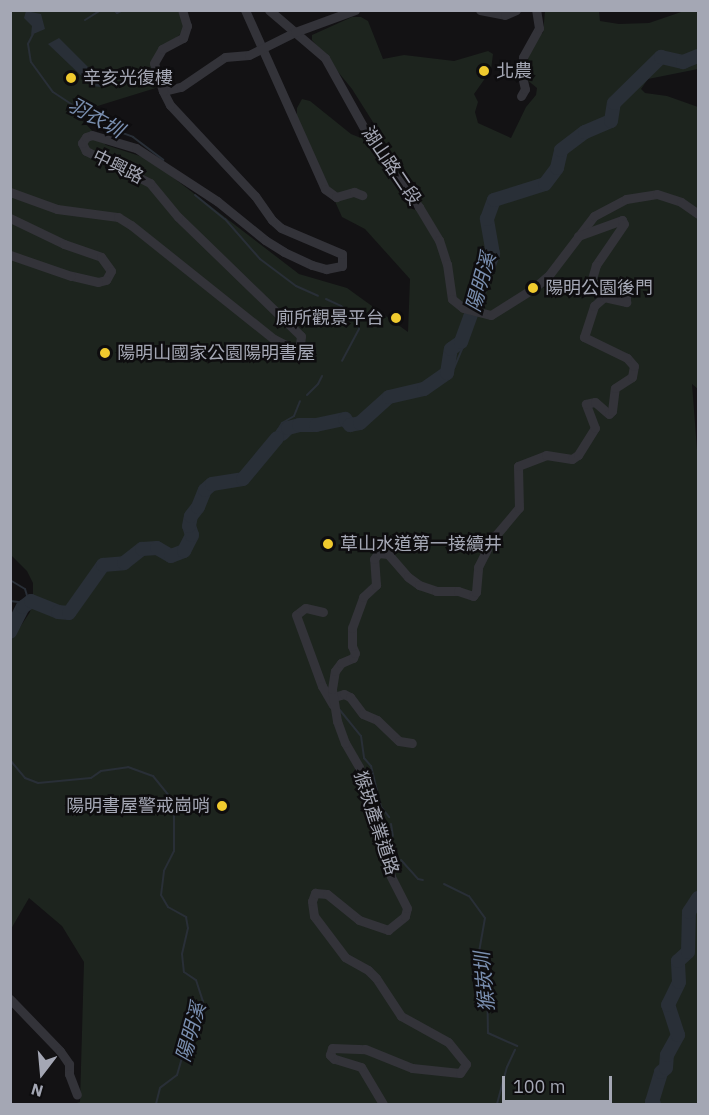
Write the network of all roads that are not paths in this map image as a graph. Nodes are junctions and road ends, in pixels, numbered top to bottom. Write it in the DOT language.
graph roads {
  1 [pos="182,10"];
  2 [pos="245,10"];
  3 [pos="270,10"];
  4 [pos="355,10"];
  5 [pos="480,10"];
  6 [pos="516,10"];
  7 [pos="536,10"];
  8 [pos="295,32"];
  9 [pos="262,46"];
  10 [pos="163,91"];
  11 [pos="521,96"];
  12 [pos="10,192"];
  13 [pos="362,195"];
  14 [pos="699,214"];
  15 [pos="10,218"];
  16 [pos="576,237"];
  17 [pos="10,255"];
  18 [pos="323,612"];
  19 [pos="334,701"];
  20 [pos="412,743"];
  21 [pos="10,999"];
  22 [pos="76,1095"];
  23 [pos="383,1104"];
  1 -- 10 [label="street, 中興路"];
  2 -- 9 [label="street"];
  3 -- 8 [label="street, 湖山路二段"];
  4 -- 8 [label="street"];
  5 -- 6 [label="street"];
  7 -- 11 [label="street"];
  8 -- 9 [label="street"];
  8 -- 16 [label="street, 湖山路二段"];
  9 -- 10 [label="street"];
  9 -- 13 [label="street"];
  10 -- 12 [label="street, 中興路"];
  14 -- 16 [label="street"];
  15 -- 17 [label="street"];
  16 -- 19 [label="street, 猴崁產業道路"];
  18 -- 19 [label="street"];
  19 -- 20 [label="street"];
  19 -- 23 [label="street, 猴崁產業道路"];
  21 -- 22 [label="street"];
}
